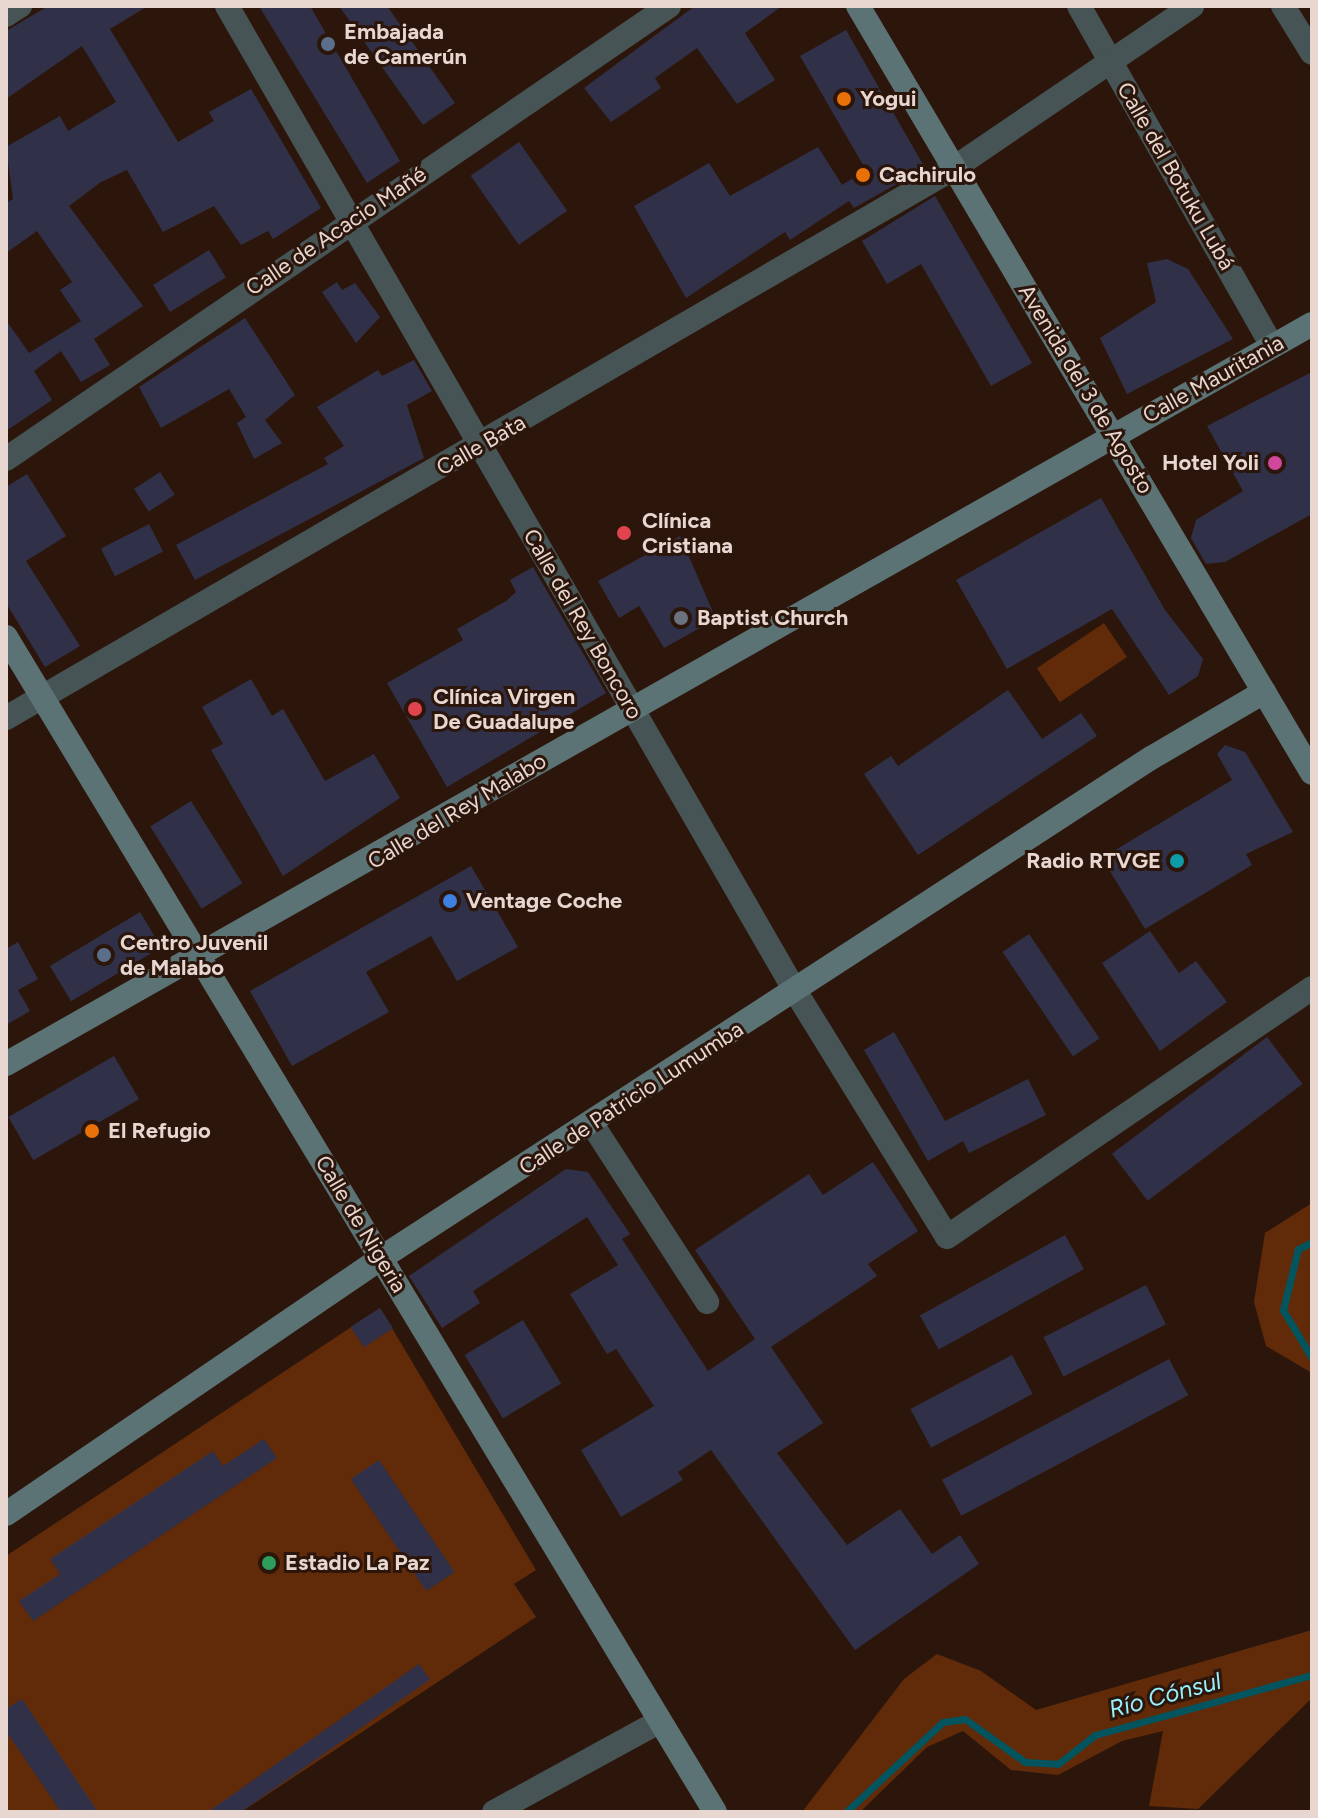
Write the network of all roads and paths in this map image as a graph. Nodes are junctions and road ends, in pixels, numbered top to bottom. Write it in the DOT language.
graph roads {
  1 [pos="20,6"];
  2 [pos="227,6"];
  3 [pos="669,6"];
  4 [pos="858,6"];
  5 [pos="1079,6"];
  6 [pos="1192,6"];
  7 [pos="1283,6"];
  8 [pos="6,15"];
  9 [pos="1312,53"];
  10 [pos="1113,64"];
  11 [pos="954,168"];
  12 [pos="350,220"];
  13 [pos="1312,324"];
  14 [pos="1272,346"];
  15 [pos="1115,435"];
  16 [pos="481,446"];
  17 [pos="6,459"];
  18 [pos="6,637"];
  19 [pos="1264,692"];
  20 [pos="42,697"];
  21 [pos="631,707"];
  22 [pos="6,718"];
  23 [pos="1312,773"];
  24 [pos="200,957"];
  25 [pos="1312,988"];
  26 [pos="794,989"];
  27 [pos="6,1064"];
  28 [pos="592,1124"];
  29 [pos="381,1258"];
  30 [pos="707,1302"];
  31 [pos="6,1514"];
  32 [pos="655,1724"];
  33 [pos="494,1812"];
  34 [pos="715,1812"];
  1 -- 8 [label="street"];
  2 -- 12 [label="street, Calle del Rey Boncoro"];
  3 -- 12 [label="street, Calle de Acacio Mañé"];
  4 -- 11 [label="street, Avenida del 3 de Agosto"];
  5 -- 10 [label="street, Calle del Botuku Lubá"];
  6 -- 10 [label="street, Calle Bata"];
  7 -- 9 [label="street"];
  10 -- 11 [label="street, Calle Bata"];
  10 -- 14 [label="street, Calle del Botuku Lubá"];
  11 -- 15 [label="street, Avenida del 3 de Agosto"];
  11 -- 16 [label="street, Calle Bata"];
  12 -- 16 [label="street, Calle del Rey Boncoro"];
  12 -- 17 [label="street, Calle de Acacio Mañé"];
  13 -- 14 [label="street, Calle Mauritania"];
  14 -- 15 [label="street, Calle Mauritania"];
  15 -- 19 [label="street, Avenida del 3 de Agosto"];
  15 -- 21 [label="street, Calle del Rey Malabo"];
  16 -- 20 [label="street, Calle Bata"];
  16 -- 21 [label="street, Calle del Rey Boncoro"];
  18 -- 20 [label="street, Calle de Nigeria"];
  19 -- 23 [label="street, Avenida del 3 de Agosto"];
  19 -- 26 [label="street, Calle de Patricio Lumumba"];
  20 -- 22 [label="street, Calle Bata"];
  20 -- 24 [label="street, Calle de Nigeria"];
  21 -- 24 [label="street, Calle del Rey Malabo"];
  21 -- 26 [label="street, Calle del Rey Boncoro"];
  24 -- 27 [label="street, Calle del Rey Malabo"];
  24 -- 29 [label="street, Calle de Nigeria"];
  25 -- 26 [label="street, Calle del Rey Boncoro"];
  26 -- 28 [label="street, Calle de Patricio Lumumba"];
  28 -- 29 [label="street, Calle de Patricio Lumumba"];
  28 -- 30 [label="street"];
  29 -- 31 [label="street, Calle de Patricio Lumumba"];
  29 -- 32 [label="street, Calle de Nigeria"];
  32 -- 33 [label="street"];
  32 -- 34 [label="street, Calle de Nigeria"];
}
